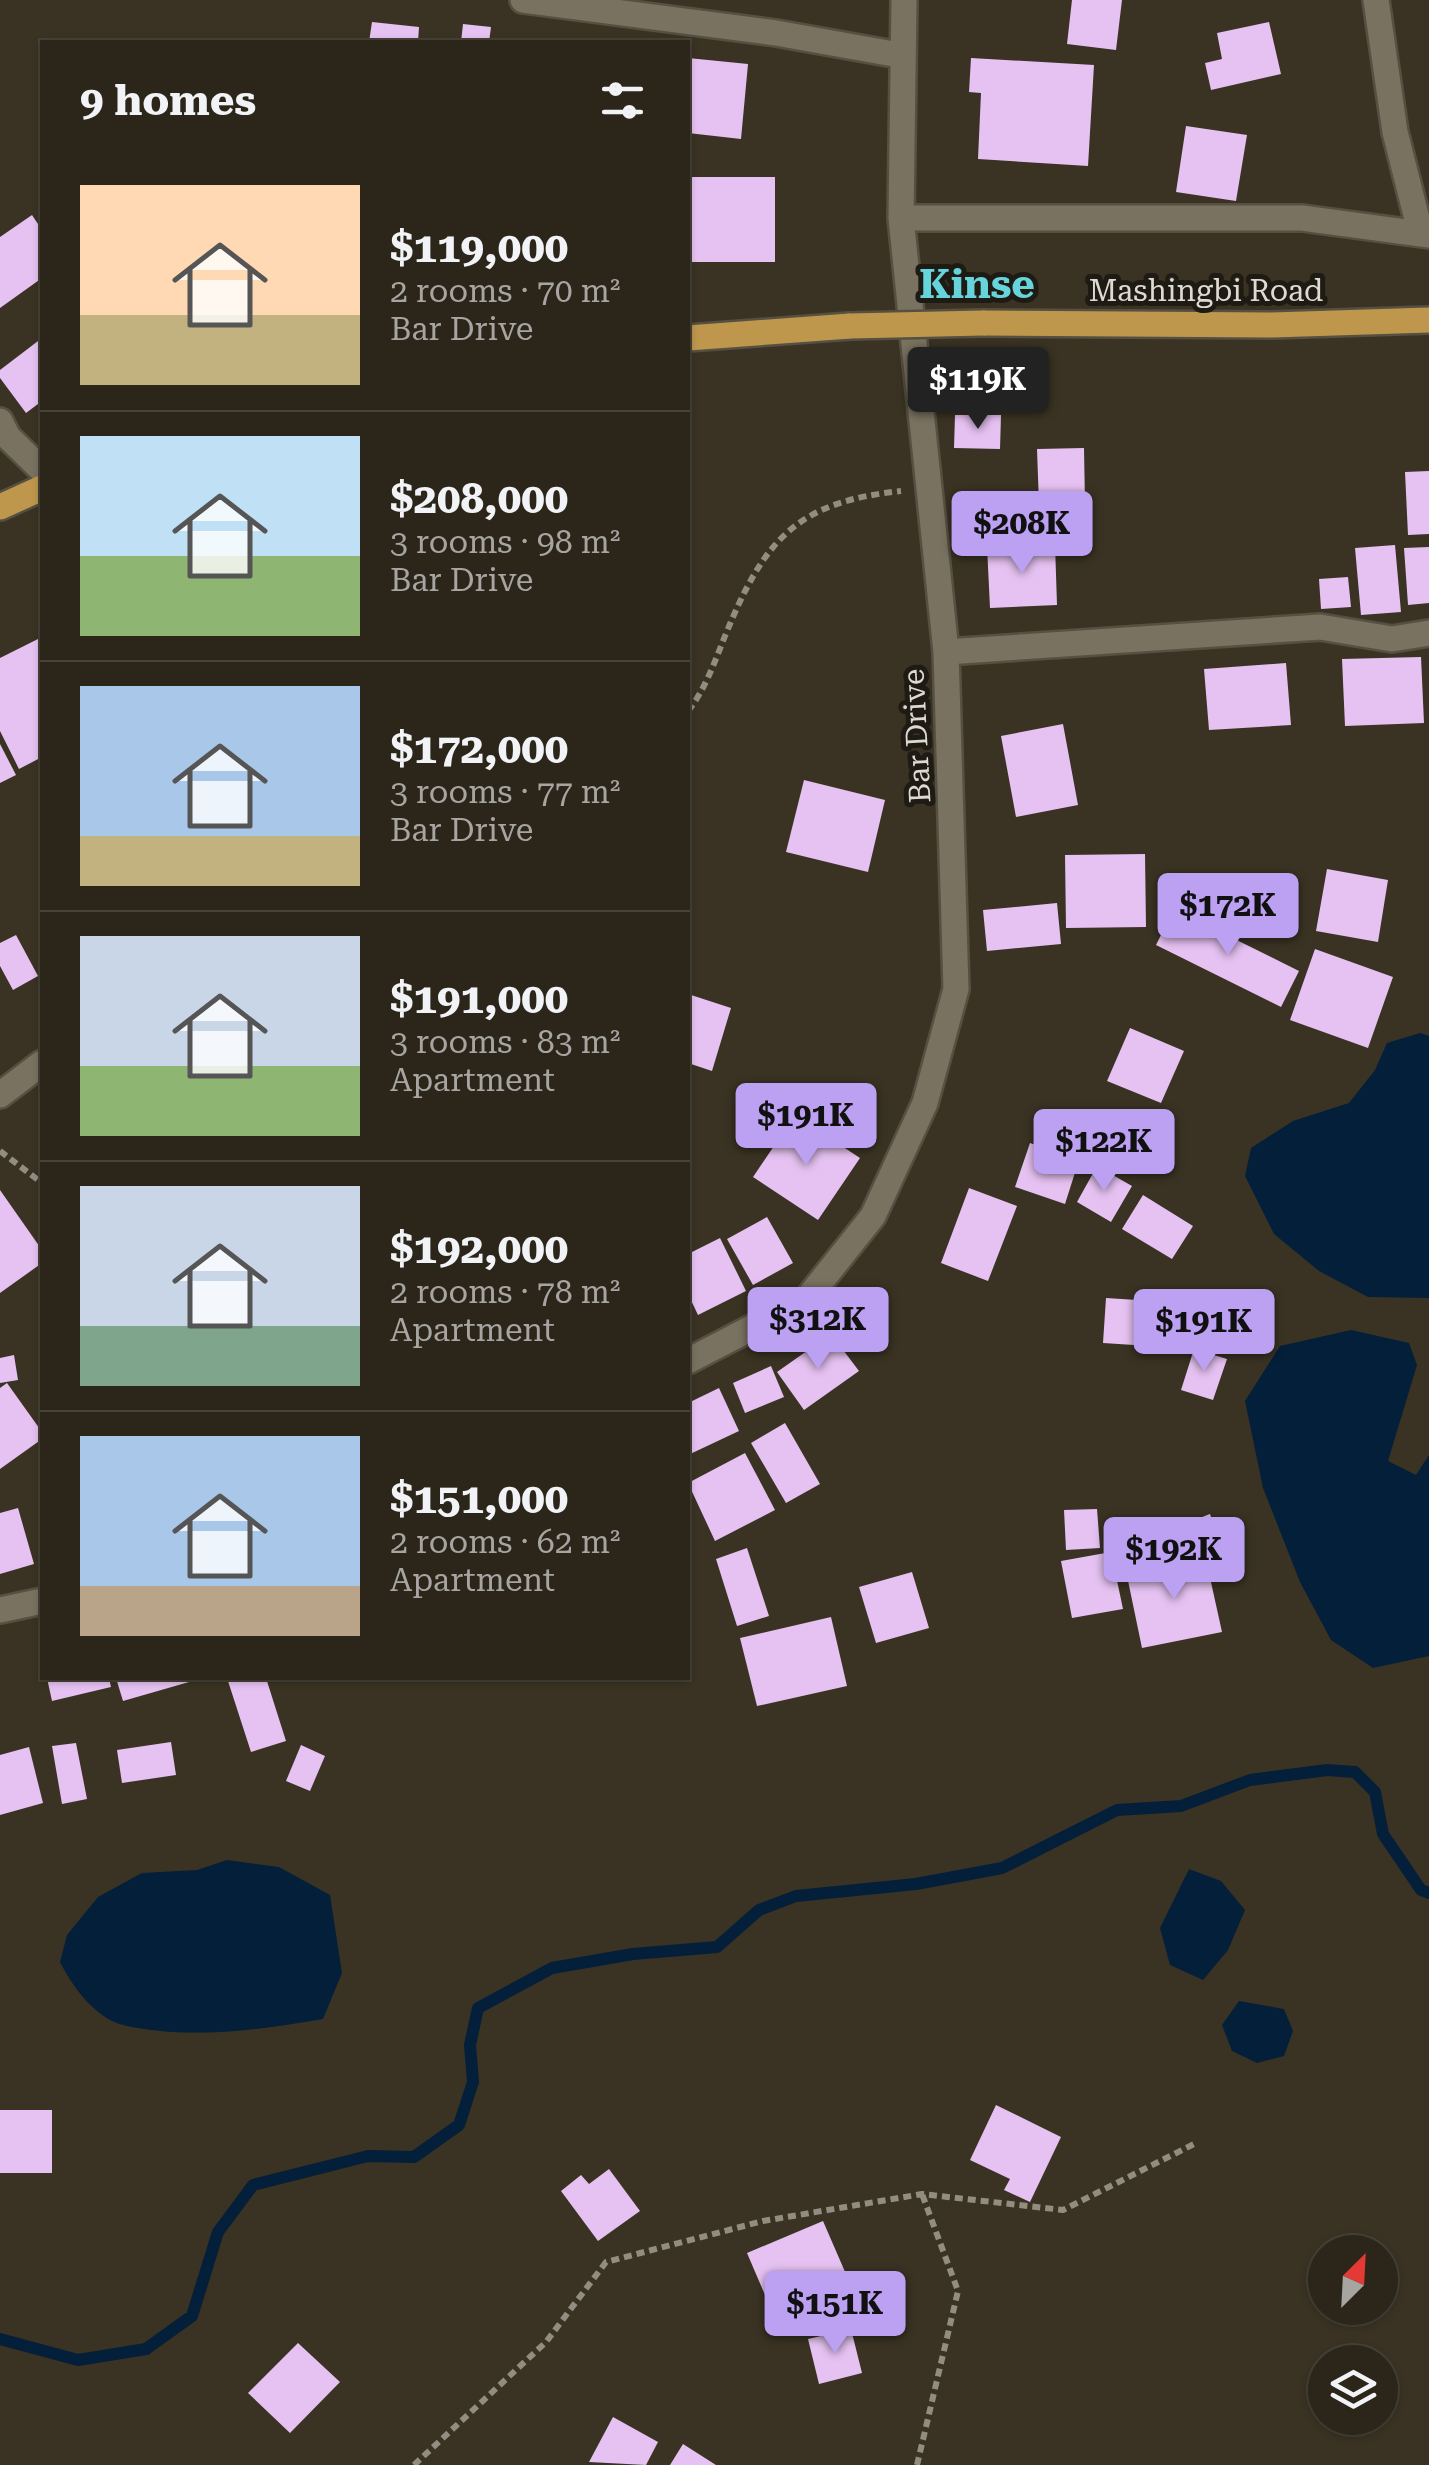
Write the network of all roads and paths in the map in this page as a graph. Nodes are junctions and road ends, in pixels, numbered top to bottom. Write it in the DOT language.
graph roads {
  1 [pos="524,0"];
  2 [pos="904,0"];
  3 [pos="1376,0"];
  4 [pos="900,55"];
  5 [pos="900,218"];
  6 [pos="1425,233"];
  7 [pos="1429,320"];
  8 [pos="690,338"];
  9 [pos="0,421"];
  10 [pos="40,468"];
  11 [pos="40,489"];
  12 [pos="928,489"];
  13 [pos="0,507"];
  14 [pos="1429,633"];
  15 [pos="946,652"];
  16 [pos="690,707"];
  17 [pos="40,1065"];
  18 [pos="0,1095"];
  19 [pos="0,1151"];
  20 [pos="40,1181"];
  21 [pos="690,1361"];
  22 [pos="40,1601"];
  23 [pos="0,1610"];
  24 [pos="1196,2143"];
  25 [pos="922,2194"];
  26 [pos="414,2465"];
  27 [pos="917,2465"];
  1 -- 4 [label="street"];
  2 -- 4 [label="street, Bar Drive"];
  3 -- 6 [label="street"];
  4 -- 5 [label="street, Bar Drive"];
  5 -- 6 [label="street"];
  5 -- 12 [label="street, Bar Drive"];
  7 -- 8 [label="main road, Mashingbi Road, bridge"];
  9 -- 10 [label="street"];
  11 -- 13 [label="main road"];
  12 -- 15 [label="street, Bar Drive"];
  12 -- 16 [label="path"];
  14 -- 15 [label="street"];
  15 -- 21 [label="street, Bar Drive"];
  17 -- 18 [label="street"];
  19 -- 20 [label="path"];
  22 -- 23 [label="street"];
  24 -- 25 [label="path"];
  25 -- 26 [label="path"];
  25 -- 27 [label="path"];
}
